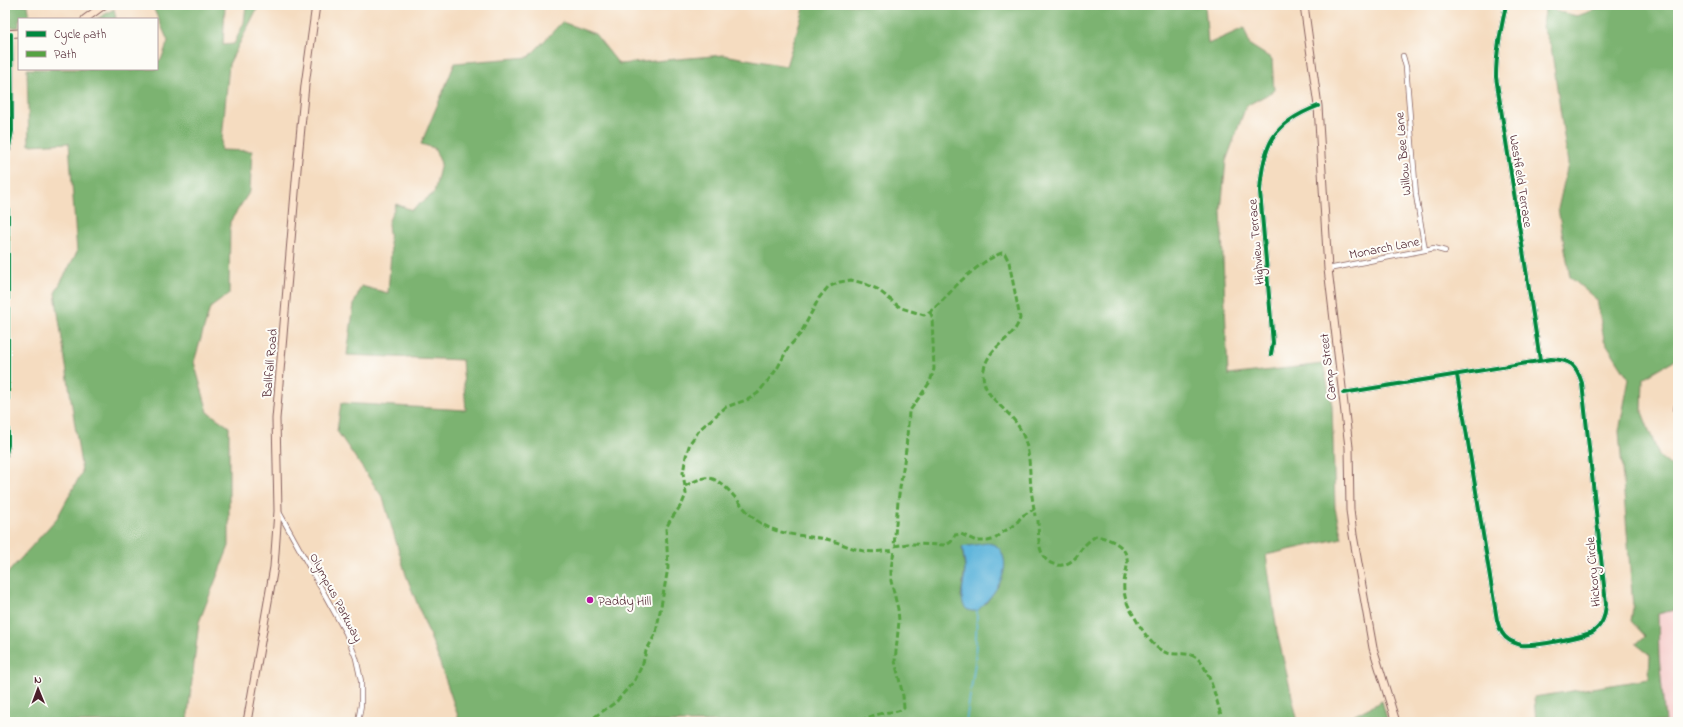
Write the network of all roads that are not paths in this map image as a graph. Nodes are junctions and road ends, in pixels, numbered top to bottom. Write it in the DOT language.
graph roads {
  1 [pos="104,5"];
  2 [pos="316,5"];
  3 [pos="1304,5"];
  4 [pos="1506,5"];
  5 [pos="86,18"];
  6 [pos="12,34"];
  7 [pos="1403,56"];
  8 [pos="1318,106"];
  9 [pos="7,142"];
  10 [pos="1425,250"];
  11 [pos="1445,251"];
  12 [pos="1328,269"];
  13 [pos="1271,354"];
  14 [pos="1540,360"];
  15 [pos="1458,375"];
  16 [pos="1343,393"];
  17 [pos="1678,398"];
  18 [pos="1678,421"];
  19 [pos="5,457"];
  20 [pos="278,511"];
  21 [pos="247,722"];
  22 [pos="358,722"];
  23 [pos="1396,722"];
  1 -- 5 [label="main road"];
  2 -- 20 [label="main road, Ballfall Road"];
  3 -- 8 [label="main road, Camp Street"];
  4 -- 14 [label="street, Westfield Terrace"];
  6 -- 9 [label="street"];
  7 -- 10 [label="street, Willow Bee Lane"];
  8 -- 12 [label="main road, Camp Street"];
  8 -- 13 [label="street, Highview Terrace"];
  9 -- 19 [label="street"];
  10 -- 11 [label="street, Monarch Lane"];
  10 -- 12 [label="street, Monarch Lane"];
  12 -- 16 [label="main road, Camp Street"];
  14 -- 15 [label="street, Hickory Circle"];
  14 -- 15 [label="street, Hickory Circle"];
  15 -- 16 [label="street, Hickory Circle"];
  16 -- 23 [label="main road, Camp Street"];
  17 -- 18 [label="street"];
  20 -- 21 [label="main road, Ballfall Road"];
  20 -- 22 [label="street, Olympus Parkway"];
}
